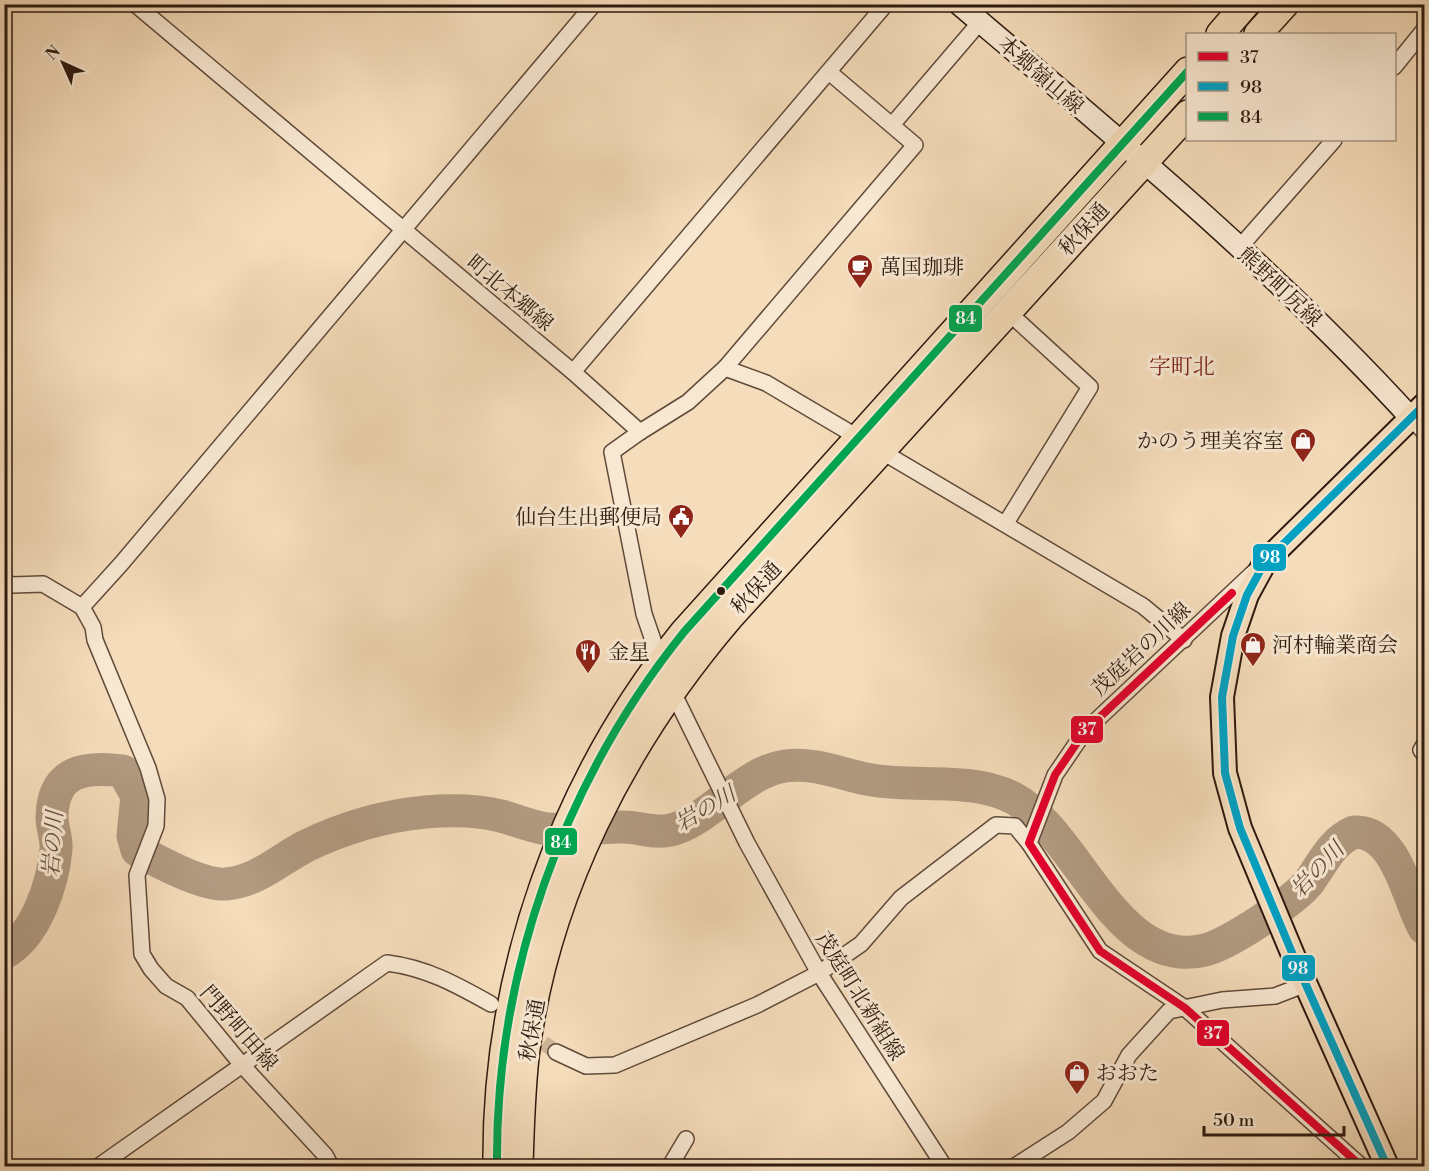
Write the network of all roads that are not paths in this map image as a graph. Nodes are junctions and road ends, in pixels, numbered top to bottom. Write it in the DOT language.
graph roads {
  1 [pos="135,4"];
  2 [pos="594,4"];
  3 [pos="886,4"];
  4 [pos="959,4"];
  5 [pos="1246,4"];
  6 [pos="1285,4"];
  7 [pos="980,22"];
  8 [pos="1425,30"];
  9 [pos="1221,33"];
  10 [pos="1259,33"];
  11 [pos="1396,66"];
  12 [pos="829,72"];
  13 [pos="1186,73"];
  14 [pos="1186,116"];
  15 [pos="892,125"];
  16 [pos="1333,141"];
  17 [pos="1123,145"];
  18 [pos="1143,163"];
  19 [pos="401,230"];
  20 [pos="1239,248"];
  21 [pos="1008,312"];
  22 [pos="725,369"];
  23 [pos="573,372"];
  24 [pos="1420,418"];
  25 [pos="640,432"];
  26 [pos="870,445"];
  27 [pos="1006,523"];
  28 [pos="1265,562"];
  29 [pos="4,581"];
  30 [pos="82,607"];
  31 [pos="1184,640"];
  32 [pos="660,662"];
  33 [pos="672,690"];
  34 [pos="1425,745"];
  35 [pos="1425,754"];
  36 [pos="593,799"];
  37 [pos="1031,836"];
  38 [pos="573,842"];
  39 [pos="819,973"];
  40 [pos="1302,976"];
  41 [pos="491,1004"];
  42 [pos="1185,1008"];
  43 [pos="556,1052"];
  44 [pos="242,1065"];
  45 [pos="686,1139"];
  46 [pos="99,1167"];
  47 [pos="331,1167"];
  48 [pos="497,1167"];
  49 [pos="519,1167"];
  50 [pos="670,1167"];
  51 [pos="944,1167"];
  52 [pos="1015,1167"];
  53 [pos="1361,1167"];
  54 [pos="1387,1167"];
  1 -- 19 [label="street, 町北本郷線"];
  2 -- 19 [label="street"];
  3 -- 12 [label="street"];
  4 -- 7 [label="street, 本郷嶺山線"];
  5 -- 9 [label="highway"];
  6 -- 10 [label="highway"];
  7 -- 15 [label="street"];
  7 -- 17 [label="street, 本郷嶺山線"];
  8 -- 11 [label="street"];
  12 -- 15 [label="street"];
  12 -- 23 [label="street"];
  13 -- 17 [label="highway, 秋保通"];
  14 -- 18 [label="highway, 秋保通"];
  15 -- 22 [label="street"];
  16 -- 20 [label="street"];
  17 -- 18 [label="street, 本郷嶺山線"];
  17 -- 26 [label="highway, 秋保通"];
  18 -- 20 [label="street, 熊野町尻線"];
  18 -- 21 [label="highway, 秋保通"];
  19 -- 23 [label="street, 町北本郷線"];
  19 -- 30 [label="street"];
  20 -- 24 [label="street, 熊野町尻線"];
  21 -- 26 [label="highway, 秋保通"];
  21 -- 27 [label="street"];
  22 -- 25 [label="street"];
  22 -- 26 [label="street"];
  23 -- 25 [label="street, 町北本郷線"];
  24 -- 28 [label="main road"];
  25 -- 32 [label="street, 茂庭町北新組線"];
  26 -- 27 [label="street"];
  26 -- 32 [label="highway, 秋保通"];
  26 -- 33 [label="highway, 秋保通"];
  27 -- 31 [label="street"];
  28 -- 31 [label="street, 茂庭岩の川線"];
  28 -- 40 [label="main road"];
  29 -- 30 [label="street"];
  30 -- 44 [label="street, 門野町田線"];
  31 -- 37 [label="street, 茂庭岩の川線"];
  32 -- 33 [label="street, 茂庭町北新組線"];
  32 -- 36 [label="highway, 秋保通"];
  33 -- 36 [label="highway, 秋保通"];
  33 -- 39 [label="street, 茂庭町北新組線"];
  34 -- 35 [label="street"];
  36 -- 38 [label="highway, 秋保通"];
  37 -- 39 [label="street"];
  37 -- 42 [label="street"];
  38 -- 48 [label="highway, 秋保通"];
  38 -- 49 [label="highway, 秋保通"];
  39 -- 43 [label="street"];
  39 -- 51 [label="street, 茂庭町北新組線"];
  40 -- 42 [label="street"];
  40 -- 54 [label="main road"];
  41 -- 44 [label="street"];
  42 -- 52 [label="street"];
  42 -- 53 [label="street"];
  44 -- 46 [label="street"];
  44 -- 47 [label="street, 門野町田線"];
  45 -- 50 [label="street"];
}
